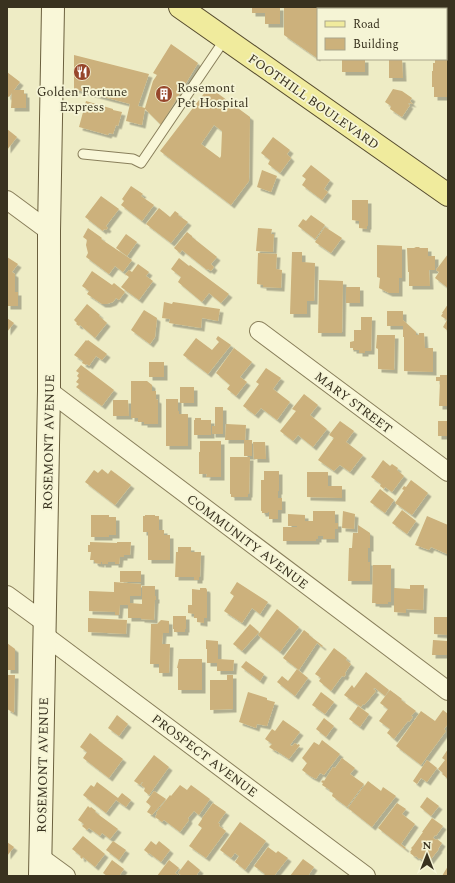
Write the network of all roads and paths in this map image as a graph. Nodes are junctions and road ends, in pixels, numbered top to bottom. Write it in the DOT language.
graph roads {
  1 [pos="53,7"];
  2 [pos="180,7"];
  3 [pos="225,39"];
  4 [pos="82,154"];
  5 [pos="448,196"];
  6 [pos="7,200"];
  7 [pos="49,231"];
  8 [pos="259,331"];
  9 [pos="49,391"];
  10 [pos="448,472"];
  11 [pos="7,595"];
  12 [pos="44,628"];
  13 [pos="448,691"];
  14 [pos="40,866"];
  15 [pos="66,876"];
  16 [pos="366,876"];
  1 -- 7 [label="street, ROSEMONT AVENUE"];
  2 -- 3 [label="main road, FOOTHILL BOULEVARD"];
  3 -- 4 [label="lane"];
  3 -- 5 [label="main road, FOOTHILL BOULEVARD"];
  6 -- 7 [label="street"];
  7 -- 9 [label="street, ROSEMONT AVENUE"];
  8 -- 10 [label="street, MARY STREET"];
  9 -- 12 [label="street, ROSEMONT AVENUE"];
  9 -- 13 [label="street, COMMUNITY AVENUE"];
  11 -- 12 [label="street, PROSPECT AVENUE"];
  12 -- 14 [label="street, ROSEMONT AVENUE"];
  12 -- 16 [label="street, PROSPECT AVENUE"];
  14 -- 15 [label="street"];
}
